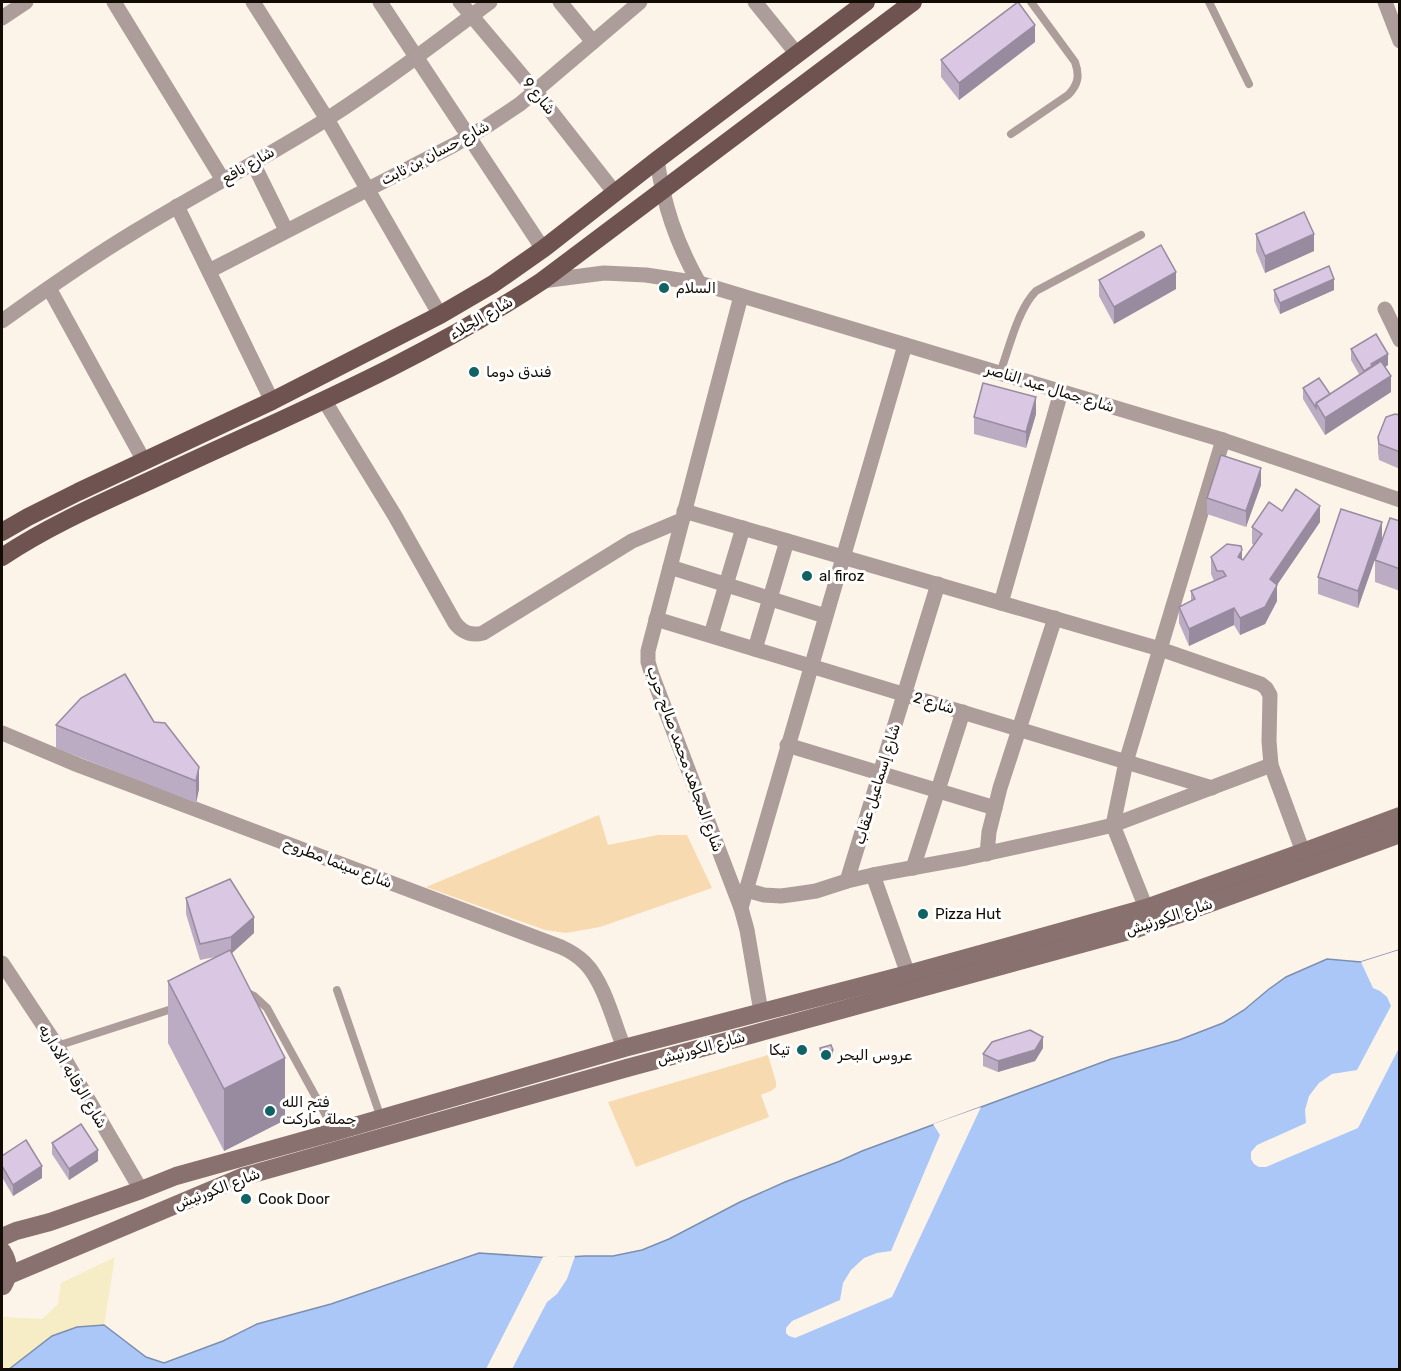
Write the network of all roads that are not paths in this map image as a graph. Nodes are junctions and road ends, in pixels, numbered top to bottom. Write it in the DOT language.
graph roads {
  1 [pos="26,2"];
  2 [pos="253,2"];
  3 [pos="380,2"];
  4 [pos="460,2"];
  5 [pos="490,2"];
  6 [pos="560,2"];
  7 [pos="640,2"];
  8 [pos="755,2"];
  9 [pos="866,2"];
  10 [pos="913,2"];
  11 [pos="1031,2"];
  12 [pos="1209,2"];
  13 [pos="1385,2"];
  14 [pos="117,3"];
  15 [pos="471,16"];
  16 [pos="2,18"];
  17 [pos="1400,41"];
  18 [pos="593,42"];
  19 [pos="797,54"];
  20 [pos="416,56"];
  21 [pos="1249,84"];
  22 [pos="535,91"];
  23 [pos="327,119"];
  24 [pos="1011,134"];
  25 [pos="469,137"];
  26 [pos="657,160"];
  27 [pos="253,163"];
  28 [pos="223,180"];
  29 [pos="367,189"];
  30 [pos="662,191"];
  31 [pos="615,193"];
  32 [pos="177,206"];
  33 [pos="286,230"];
  34 [pos="1141,235"];
  35 [pos="543,249"];
  36 [pos="209,271"];
  37 [pos="542,281"];
  38 [pos="699,283"];
  39 [pos="49,288"];
  40 [pos="741,296"];
  41 [pos="1385,309"];
  42 [pos="440,315"];
  43 [pos="2,321"];
  44 [pos="1400,340"];
  45 [pos="905,345"];
  46 [pos="1000,373"];
  47 [pos="1061,392"];
  48 [pos="272,400"];
  49 [pos="324,400"];
  50 [pos="1223,440"];
  51 [pos="144,461"];
  52 [pos="1400,500"];
  53 [pos="683,515"];
  54 [pos="743,528"];
  55 [pos="2,532"];
  56 [pos="787,541"];
  57 [pos="842,556"];
  58 [pos="2,557"];
  59 [pos="670,567"];
  60 [pos="939,584"];
  61 [pos="726,585"];
  62 [pos="770,599"];
  63 [pos="1001,603"];
  64 [pos="825,616"];
  65 [pos="1055,618"];
  66 [pos="656,619"];
  67 [pos="711,635"];
  68 [pos="755,649"];
  69 [pos="1160,649"];
  70 [pos="810,666"];
  71 [pos="905,694"];
  72 [pos="963,712"];
  73 [pos="1020,730"];
  74 [pos="2,733"];
  75 [pos="788,745"];
  76 [pos="1126,762"];
  77 [pos="1271,765"];
  78 [pos="880,773"];
  79 [pos="1212,788"];
  80 [pos="938,790"];
  81 [pos="995,808"];
  82 [pos="1400,816"];
  83 [pos="1113,825"];
  84 [pos="1400,834"];
  85 [pos="1303,852"];
  86 [pos="987,854"];
  87 [pos="913,868"];
  88 [pos="873,875"];
  89 [pos="847,881"];
  90 [pos="746,890"];
  91 [pos="741,908"];
  92 [pos="1146,908"];
  93 [pos="2,963"];
  94 [pos="908,974"];
  95 [pos="337,990"];
  96 [pos="236,991"];
  97 [pos="186,1005"];
  98 [pos="761,1012"];
  99 [pos="57,1046"];
  100 [pos="624,1048"];
  101 [pos="381,1118"];
  102 [pos="334,1132"];
  103 [pos="141,1190"];
  104 [pos="2,1237"];
  105 [pos="2,1251"];
  106 [pos="4,1282"];
  1 -- 16 [label="street"];
  2 -- 23 [label="street"];
  3 -- 20 [label="street"];
  4 -- 15 [label="street, شارع 9"];
  5 -- 15 [label="street, شارع نافع"];
  6 -- 18 [label="street"];
  7 -- 18 [label="street, شارع حسان بن ثابت"];
  8 -- 19 [label="street"];
  9 -- 19 [label="main road, شارع الجلاء"];
  10 -- 30 [label="main road, شارع الجلاء"];
  11 -- 24 [label="lane"];
  12 -- 21 [label="lane"];
  13 -- 17 [label="street"];
  14 -- 28 [label="street"];
  15 -- 20 [label="street, شارع نافع"];
  15 -- 22 [label="street, شارع 9"];
  18 -- 22 [label="street, شارع حسان بن ثابت"];
  19 -- 26 [label="main road, شارع الجلاء"];
  20 -- 23 [label="street, شارع نافع"];
  20 -- 25 [label="street"];
  22 -- 25 [label="street, شارع حسان بن ثابت"];
  22 -- 31 [label="street, شارع 9"];
  23 -- 27 [label="street, شارع نافع"];
  23 -- 29 [label="street"];
  25 -- 29 [label="street, شارع حسان بن ثابت"];
  25 -- 35 [label="street"];
  26 -- 30 [label="street"];
  26 -- 31 [label="main road, شارع الجلاء"];
  27 -- 28 [label="street, شارع نافع"];
  27 -- 33 [label="street"];
  28 -- 32 [label="street, شارع نافع"];
  29 -- 33 [label="street, شارع حسان بن ثابت"];
  29 -- 42 [label="street"];
  30 -- 37 [label="main road, شارع الجلاء"];
  30 -- 38 [label="street"];
  31 -- 35 [label="main road, شارع الجلاء"];
  32 -- 36 [label="street"];
  32 -- 39 [label="street, شارع نافع"];
  33 -- 36 [label="street, شارع حسان بن ثابت"];
  34 -- 46 [label="lane"];
  35 -- 42 [label="main road, شارع الجلاء"];
  36 -- 48 [label="street"];
  37 -- 38 [label="street, شارع جمال عبد الناصر"];
  37 -- 49 [label="main road, شارع الجلاء"];
  38 -- 40 [label="street, شارع جمال عبد الناصر"];
  39 -- 43 [label="street, شارع نافع"];
  39 -- 51 [label="street"];
  40 -- 45 [label="street, شارع جمال عبد الناصر"];
  40 -- 53 [label="street, شارع المجاهد محمد صالح حرب"];
  41 -- 44 [label="street"];
  42 -- 48 [label="main road, شارع الجلاء"];
  45 -- 46 [label="street, شارع جمال عبد الناصر"];
  45 -- 57 [label="street"];
  46 -- 47 [label="street, شارع جمال عبد الناصر"];
  47 -- 50 [label="street, شارع جمال عبد الناصر"];
  47 -- 63 [label="street"];
  48 -- 51 [label="main road, شارع الجلاء"];
  49 -- 53 [label="street"];
  49 -- 58 [label="main road, شارع الجلاء"];
  50 -- 52 [label="street, شارع جمال عبد الناصر"];
  50 -- 69 [label="street"];
  51 -- 55 [label="main road, شارع الجلاء"];
  53 -- 54 [label="street"];
  53 -- 59 [label="street, شارع المجاهد محمد صالح حرب"];
  54 -- 56 [label="street"];
  54 -- 61 [label="street"];
  56 -- 57 [label="street"];
  56 -- 62 [label="street"];
  57 -- 60 [label="street"];
  57 -- 64 [label="street"];
  59 -- 61 [label="street"];
  59 -- 66 [label="street, شارع المجاهد محمد صالح حرب"];
  60 -- 63 [label="street"];
  60 -- 71 [label="street, شارع إسماعيل عقاب"];
  61 -- 62 [label="street"];
  61 -- 67 [label="street"];
  62 -- 64 [label="street"];
  62 -- 68 [label="street"];
  63 -- 65 [label="street"];
  64 -- 70 [label="street"];
  65 -- 69 [label="street"];
  65 -- 73 [label="street"];
  66 -- 67 [label="street, شارع 2"];
  66 -- 91 [label="street, شارع المجاهد محمد صالح حرب"];
  67 -- 68 [label="street, شارع 2"];
  68 -- 70 [label="street, شارع 2"];
  69 -- 76 [label="street"];
  69 -- 77 [label="street"];
  70 -- 71 [label="street, شارع 2"];
  70 -- 75 [label="street"];
  71 -- 72 [label="street, شارع 2"];
  71 -- 78 [label="street, شارع إسماعيل عقاب"];
  72 -- 73 [label="street, شارع 2"];
  72 -- 80 [label="street"];
  73 -- 76 [label="street, شارع 2"];
  73 -- 81 [label="street"];
  74 -- 100 [label="street, شارع سينما مطروح"];
  75 -- 78 [label="street"];
  75 -- 90 [label="street"];
  76 -- 79 [label="street, شارع 2"];
  76 -- 83 [label="street"];
  77 -- 79 [label="street"];
  77 -- 85 [label="street"];
  78 -- 80 [label="street"];
  78 -- 89 [label="street, شارع إسماعيل عقاب"];
  79 -- 83 [label="street"];
  80 -- 81 [label="street"];
  80 -- 87 [label="street"];
  81 -- 86 [label="street"];
  82 -- 85 [label="street, شارع الكورنيش"];
  83 -- 86 [label="street"];
  83 -- 92 [label="street"];
  84 -- 106 [label="street, شارع الكورنيش"];
  85 -- 92 [label="street, شارع الكورنيش"];
  86 -- 87 [label="street"];
  87 -- 88 [label="street"];
  88 -- 89 [label="street"];
  88 -- 94 [label="street"];
  89 -- 90 [label="street"];
  90 -- 91 [label="street"];
  91 -- 98 [label="street, شارع المجاهد محمد صالح حرب"];
  92 -- 94 [label="street, شارع الكورنيش"];
  93 -- 99 [label="street, شارع الرقابه الاداريه"];
  94 -- 98 [label="street, شارع الكورنيش"];
  95 -- 101 [label="lane"];
  96 -- 102 [label="lane"];
  97 -- 99 [label="lane"];
  98 -- 100 [label="street, شارع الكورنيش"];
  99 -- 103 [label="street, شارع الرقابه الاداريه"];
  100 -- 101 [label="street, شارع الكورنيش"];
  101 -- 102 [label="street, شارع الكورنيش"];
  102 -- 103 [label="street, شارع الكورنيش"];
  103 -- 104 [label="street, شارع الكورنيش"];
  105 -- 106 [label="street"];
}
